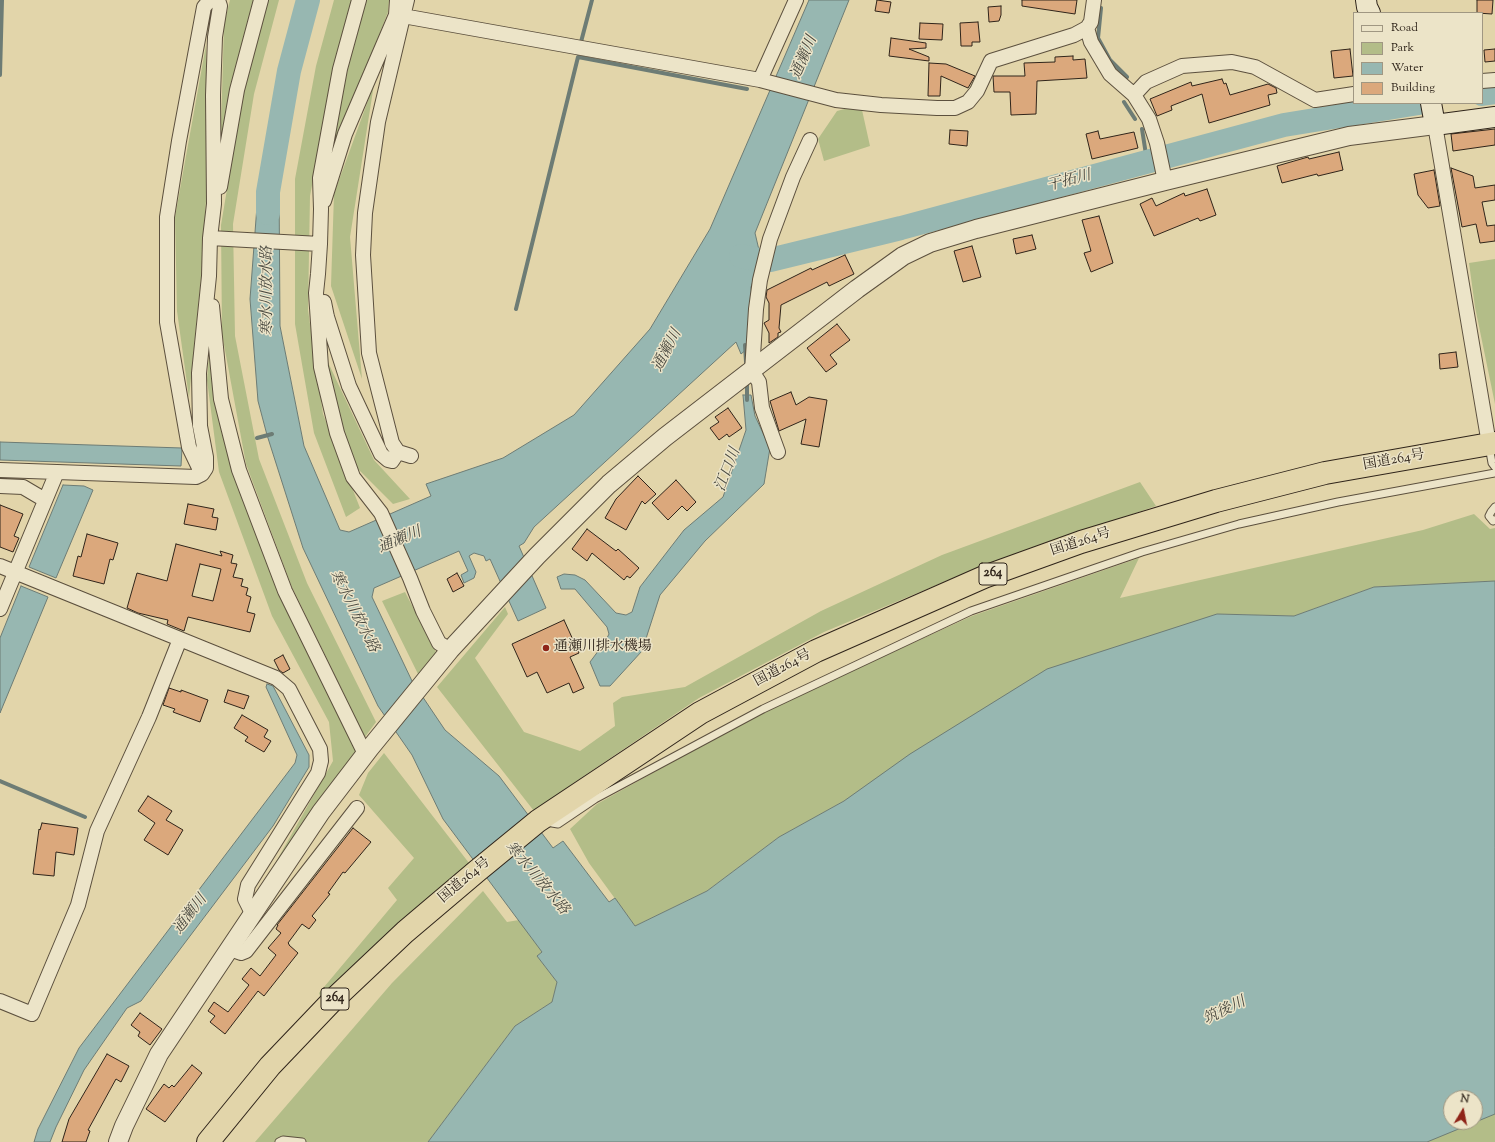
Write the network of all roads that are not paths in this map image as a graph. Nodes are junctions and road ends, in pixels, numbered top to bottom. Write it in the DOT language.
graph roads {
  1 [pos="210,0"];
  2 [pos="218,0"];
  3 [pos="261,0"];
  4 [pos="359,0"];
  5 [pos="397,0"];
  6 [pos="407,0"];
  7 [pos="796,0"];
  8 [pos="1094,0"];
  9 [pos="400,16"];
  10 [pos="1088,28"];
  11 [pos="1495,80"];
  12 [pos="762,81"];
  13 [pos="1483,81"];
  14 [pos="1353,94"];
  15 [pos="1134,95"];
  16 [pos="1433,114"];
  17 [pos="1495,117"];
  18 [pos="810,140"];
  19 [pos="1164,174"];
  20 [pos="214,204"];
  21 [pos="321,209"];
  22 [pos="213,238"];
  23 [pos="317,244"];
  24 [pos="318,274"];
  25 [pos="209,276"];
  26 [pos="746,375"];
  27 [pos="1492,444"];
  28 [pos="778,452"];
  29 [pos="1495,468"];
  30 [pos="0,470"];
  31 [pos="57,472"];
  32 [pos="1495,473"];
  33 [pos="202,474"];
  34 [pos="0,486"];
  35 [pos="45,500"];
  36 [pos="1495,507"];
  37 [pos="1495,520"];
  38 [pos="0,566"];
  39 [pos="15,572"];
  40 [pos="0,609"];
  41 [pos="180,639"];
  42 [pos="446,654"];
  43 [pos="368,751"];
  44 [pos="357,808"];
  45 [pos="538,821"];
  46 [pos="253,915"];
  47 [pos="230,949"];
  48 [pos="0,1001"];
  49 [pos="118,1142"];
  50 [pos="208,1142"];
  51 [pos="279,1142"];
  52 [pos="302,1142"];
  1 -- 33 [label="street"];
  2 -- 20 [label="street"];
  3 -- 20 [label="street"];
  4 -- 21 [label="street"];
  5 -- 9 [label="street"];
  6 -- 9 [label="street"];
  7 -- 12 [label="street"];
  8 -- 10 [label="street"];
  9 -- 12 [label="street"];
  9 -- 21 [label="street"];
  9 -- 24 [label="street"];
  10 -- 12 [label="street"];
  10 -- 15 [label="street"];
  11 -- 13 [label="street"];
  14 -- 15 [label="street"];
  15 -- 19 [label="street"];
  16 -- 17 [label="main road"];
  16 -- 19 [label="street"];
  16 -- 27 [label="street"];
  18 -- 26 [label="street"];
  19 -- 26 [label="street"];
  20 -- 22 [label="street"];
  21 -- 23 [label="street"];
  22 -- 23 [label="street"];
  22 -- 25 [label="street"];
  23 -- 24 [label="street"];
  24 -- 42 [label="street"];
  25 -- 33 [label="street"];
  25 -- 43 [label="street"];
  26 -- 28 [label="street"];
  26 -- 42 [label="street"];
  27 -- 29 [label="lane"];
  27 -- 45 [label="highway, 国道264号 / 264"];
  30 -- 31 [label="street"];
  31 -- 33 [label="street"];
  31 -- 35 [label="street"];
  32 -- 45 [label="lane"];
  34 -- 35 [label="street"];
  35 -- 39 [label="street"];
  36 -- 37 [label="lane"];
  38 -- 39 [label="street"];
  39 -- 40 [label="street"];
  39 -- 41 [label="street"];
  41 -- 46 [label="street"];
  41 -- 48 [label="street"];
  42 -- 43 [label="street"];
  43 -- 46 [label="street"];
  44 -- 47 [label="street"];
  45 -- 50 [label="highway, 国道264号 / 264"];
  46 -- 47 [label="street"];
  47 -- 49 [label="street"];
  51 -- 52 [label="lane"];
}
